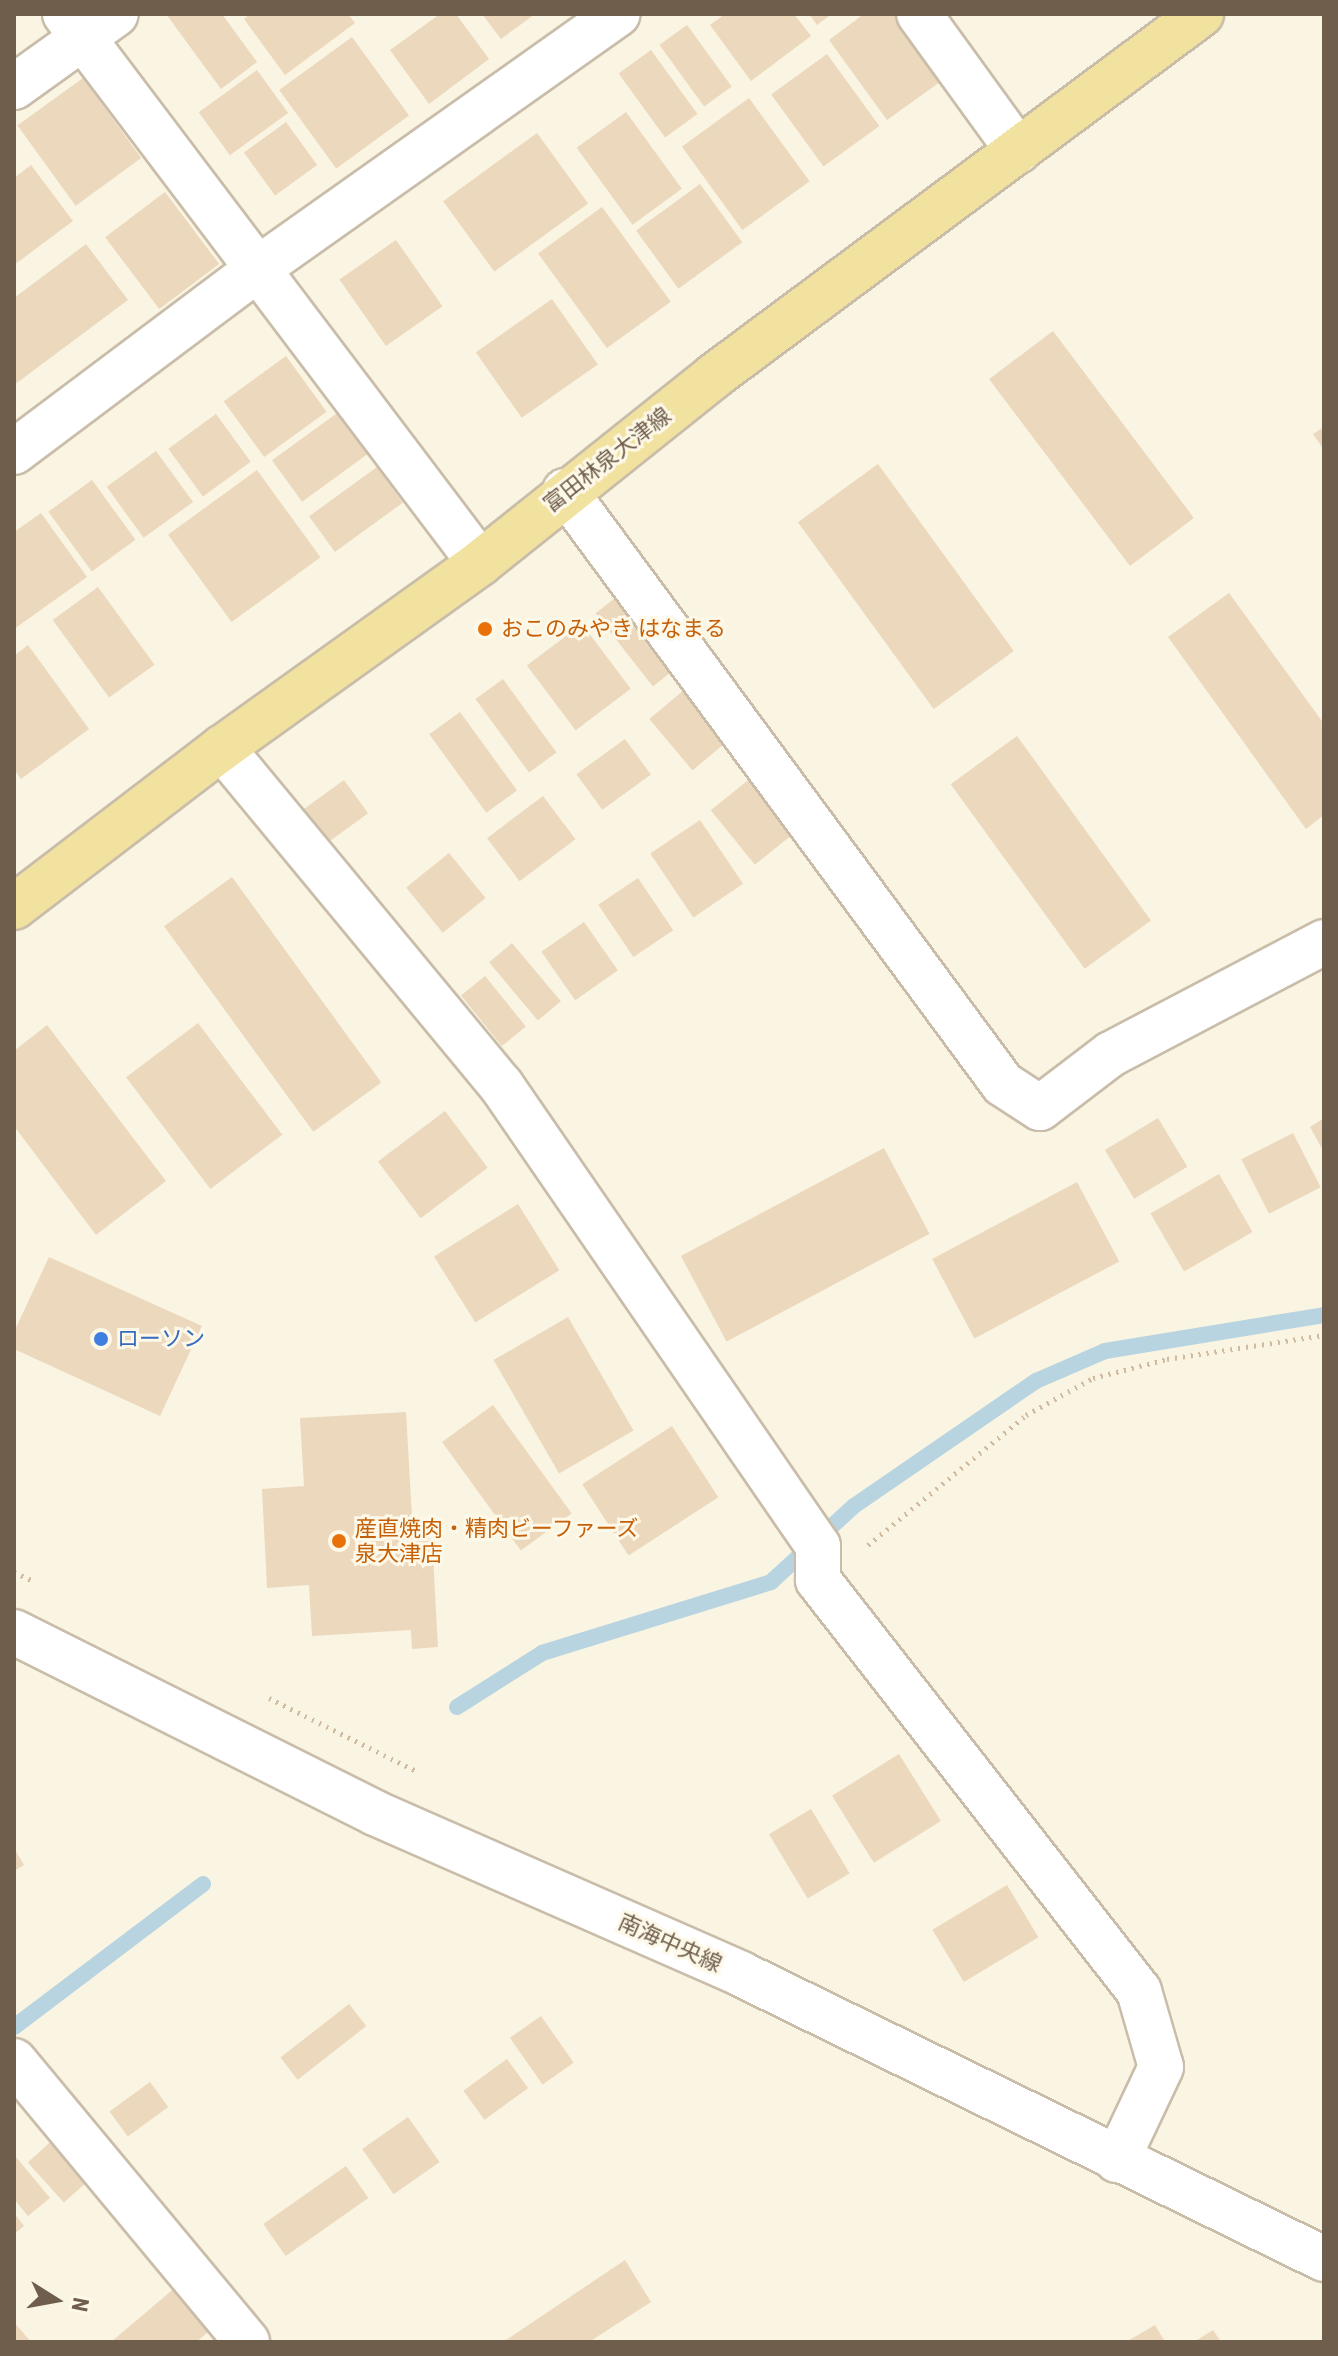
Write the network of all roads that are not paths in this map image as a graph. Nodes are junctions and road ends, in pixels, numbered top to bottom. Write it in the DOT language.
graph roads {
  1 [pos="617,14"];
  2 [pos="919,14"];
  3 [pos="1201,14"];
  4 [pos="88,22"];
  5 [pos="14,87"];
  6 [pos="1018,151"];
  7 [pos="256,270"];
  8 [pos="14,452"];
  9 [pos="565,491"];
  10 [pos="480,563"];
  11 [pos="222,748"];
  12 [pos="14,907"];
  13 [pos="1324,942"];
  14 [pos="14,1632"];
  15 [pos="14,2061"];
  16 [pos="1117,2160"];
  17 [pos="1324,2259"];
  18 [pos="247,2342"];
  1 -- 7 [label="street"];
  2 -- 6 [label="street"];
  3 -- 6 [label="main road, 富田林泉大津線"];
  4 -- 5 [label="street"];
  4 -- 7 [label="street"];
  6 -- 9 [label="main road, 富田林泉大津線"];
  7 -- 8 [label="street"];
  7 -- 10 [label="street"];
  9 -- 10 [label="main road, 富田林泉大津線"];
  9 -- 13 [label="street"];
  10 -- 11 [label="main road, 富田林泉大津線"];
  11 -- 12 [label="main road, 富田林泉大津線"];
  11 -- 16 [label="street"];
  14 -- 16 [label="street, 南海中央線"];
  15 -- 18 [label="street"];
  16 -- 17 [label="street, 南海中央線"];
}
